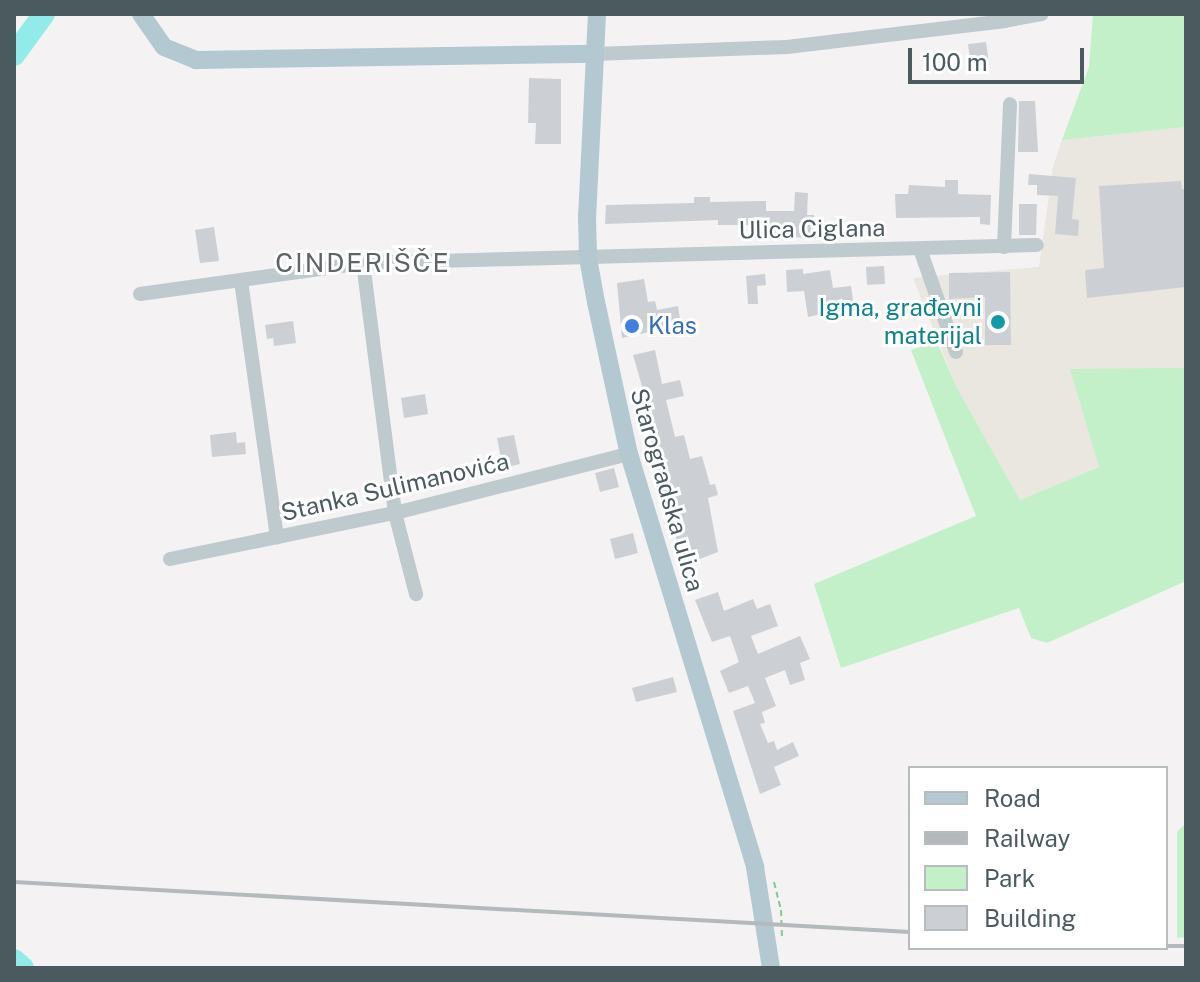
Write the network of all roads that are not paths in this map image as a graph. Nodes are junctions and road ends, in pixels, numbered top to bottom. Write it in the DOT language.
graph roads {
  1 [pos="141,14"];
  2 [pos="597,14"];
  3 [pos="1042,14"];
  4 [pos="1019,16"];
  5 [pos="595,54"];
  6 [pos="1010,104"];
  7 [pos="1037,245"];
  8 [pos="1004,247"];
  9 [pos="920,249"];
  10 [pos="588,258"];
  11 [pos="363,263"];
  12 [pos="241,281"];
  13 [pos="140,294"];
  14 [pos="956,352"];
  15 [pos="629,454"];
  16 [pos="395,513"];
  17 [pos="277,537"];
  18 [pos="170,559"];
  19 [pos="416,594"];
  20 [pos="768,949"];
  21 [pos="771,968"];
  22 [pos="778,968"];
  1 -- 5 [label="main road"];
  2 -- 5 [label="main road, Starogradska ulica"];
  3 -- 4 [label="street"];
  4 -- 5 [label="street"];
  5 -- 10 [label="main road, Starogradska ulica"];
  6 -- 8 [label="street"];
  7 -- 8 [label="street, Ulica Ciglana"];
  8 -- 9 [label="street, Ulica Ciglana"];
  9 -- 10 [label="street, Ulica Ciglana"];
  9 -- 14 [label="street"];
  10 -- 11 [label="street"];
  10 -- 15 [label="main road, Starogradska ulica"];
  11 -- 12 [label="street"];
  11 -- 16 [label="street"];
  12 -- 13 [label="street"];
  12 -- 17 [label="street"];
  15 -- 16 [label="street, Stanka Sulimanovića"];
  15 -- 20 [label="main road, Starogradska ulica"];
  16 -- 17 [label="street, Stanka Sulimanovića"];
  16 -- 19 [label="street"];
  17 -- 18 [label="street, Stanka Sulimanovića"];
  20 -- 21 [label="main road, Starogradska ulica"];
  20 -- 22 [label="main road"];
}
